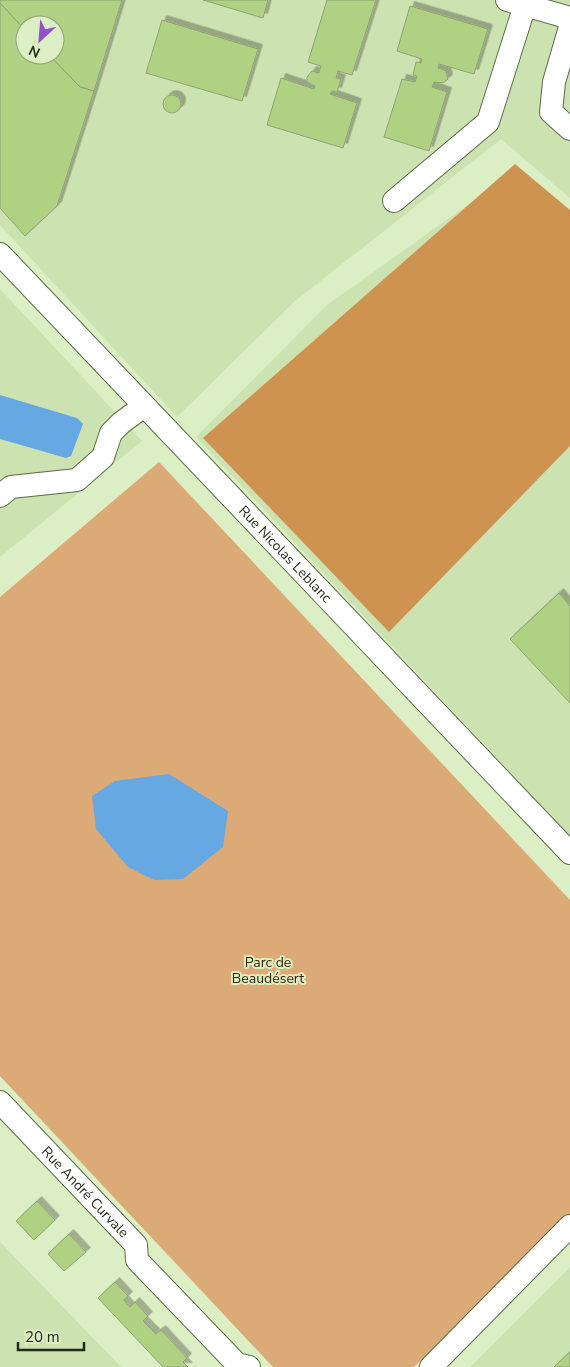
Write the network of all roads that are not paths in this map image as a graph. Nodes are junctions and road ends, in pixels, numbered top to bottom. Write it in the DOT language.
graph roads {
  1 [pos="516,3"];
  2 [pos="570,18"];
  3 [pos="570,27"];
  4 [pos="570,129"];
  5 [pos="394,201"];
  6 [pos="0,254"];
  7 [pos="144,406"];
  8 [pos="0,496"];
  9 [pos="570,853"];
  10 [pos="0,1102"];
  11 [pos="570,1226"];
  12 [pos="249,1367"];
  13 [pos="431,1367"];
  1 -- 2 [label="street"];
  1 -- 5 [label="street"];
  3 -- 4 [label="street"];
  6 -- 7 [label="street, Rue Nicolas Leblanc"];
  7 -- 8 [label="street"];
  7 -- 9 [label="street, Rue Nicolas Leblanc"];
  10 -- 12 [label="street, Rue André Curvale"];
  11 -- 13 [label="street"];
}
